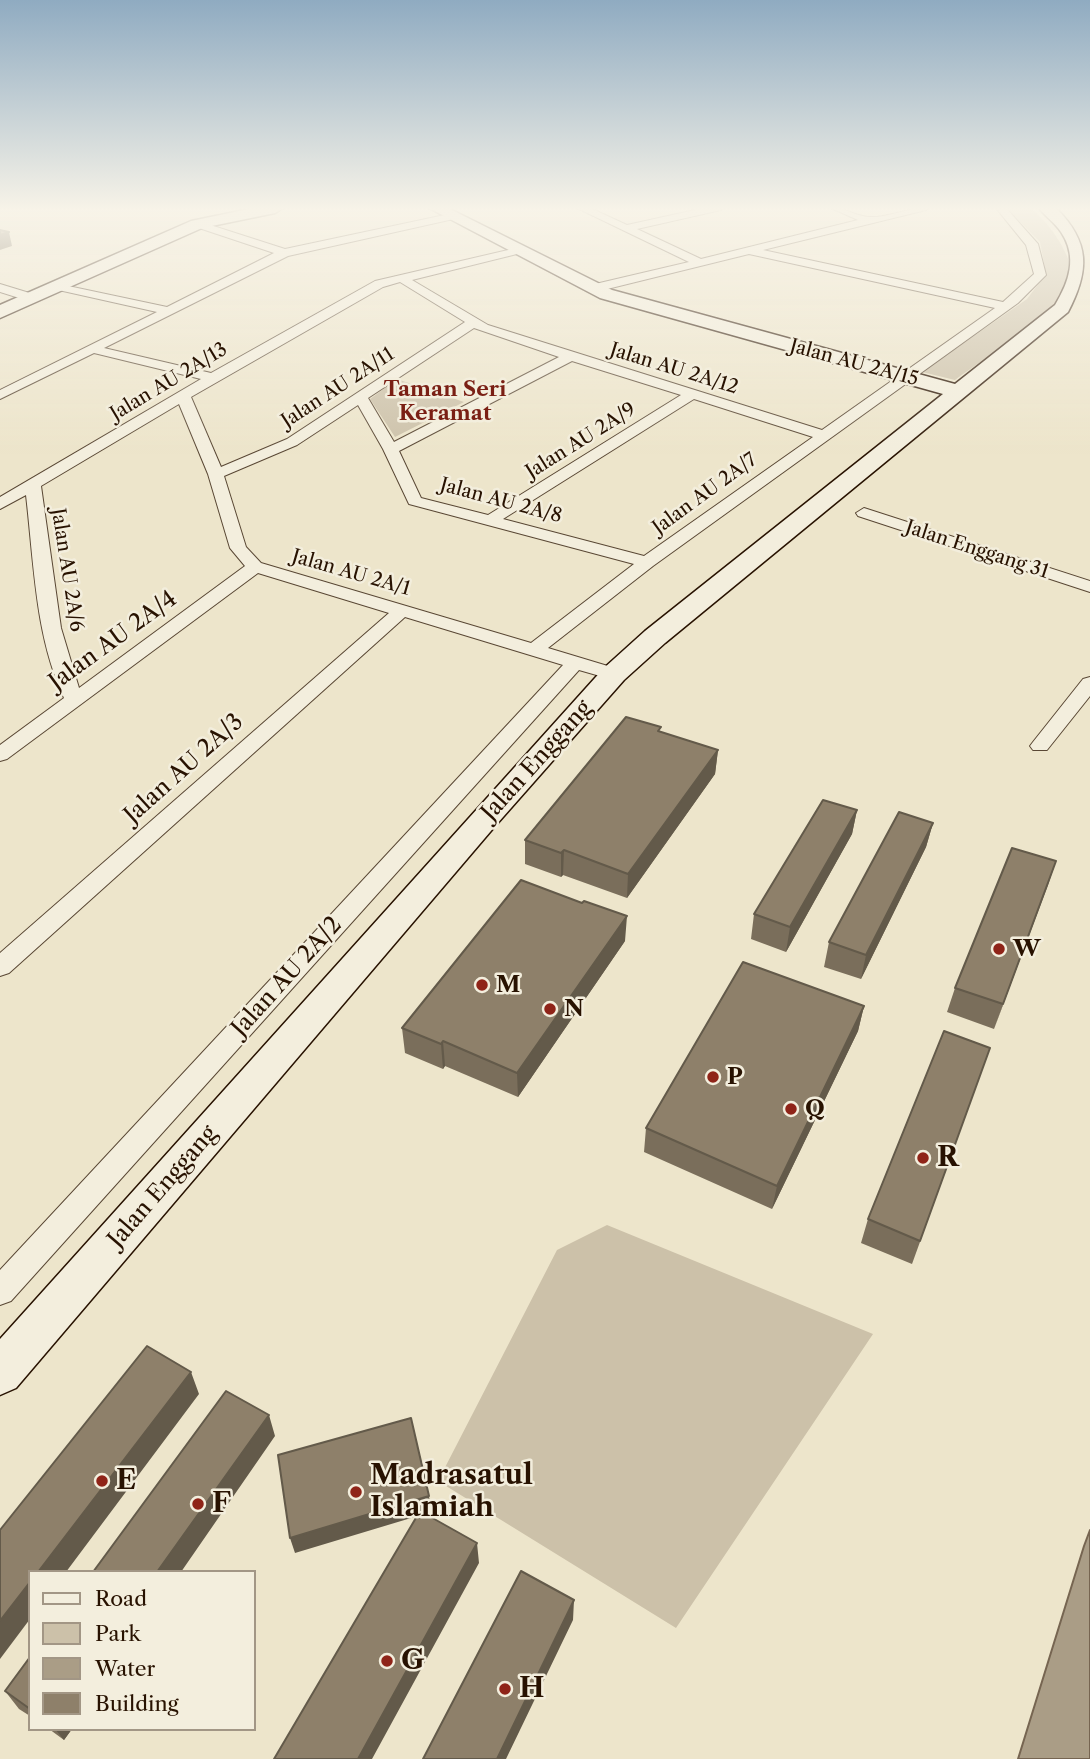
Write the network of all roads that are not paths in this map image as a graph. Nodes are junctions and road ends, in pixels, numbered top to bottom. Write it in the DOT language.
graph roads {
  1 [pos="7,290"];
  2 [pos="49,290"];
  3 [pos="76,290"];
  4 [pos="212,290"];
  5 [pos="368,290"];
  6 [pos="421,290"];
  7 [pos="601,290"];
  8 [pos="945,290"];
  9 [pos="953,290"];
  10 [pos="1023,290"];
  11 [pos="1077,290"];
  12 [pos="32,298"];
  13 [pos="1009,303"];
  14 [pos="170,311"];
  15 [pos="0,312"];
  16 [pos="474,322"];
  17 [pos="92,349"];
  18 [pos="569,357"];
  19 [pos="903,377"];
  20 [pos="213,379"];
  21 [pos="960,392"];
  22 [pos="692,394"];
  23 [pos="0,396"];
  24 [pos="183,396"];
  25 [pos="361,398"];
  26 [pos="823,435"];
  27 [pos="391,450"];
  28 [pos="216,474"];
  29 [pos="33,486"];
  30 [pos="0,504"];
  31 [pos="864,513"];
  32 [pos="491,520"];
  33 [pos="647,562"];
  34 [pos="255,567"];
  35 [pos="1090,587"];
  36 [pos="403,610"];
  37 [pos="534,650"];
  38 [pos="574,663"];
  39 [pos="614,674"];
  40 [pos="1090,683"];
  41 [pos="75,700"];
  42 [pos="1040,746"];
  43 [pos="0,755"];
  44 [pos="0,967"];
  45 [pos="0,1291"];
  46 [pos="0,1373"];
  1 -- 12 [label="street"];
  2 -- 12 [label="main road"];
  3 -- 14 [label="street"];
  4 -- 14 [label="street"];
  5 -- 20 [label="street, Jalan AU 2A/13"];
  6 -- 16 [label="street, Jalan AU 2A/12"];
  7 -- 19 [label="main road, Jalan AU 2A/15"];
  8 -- 13 [label="street"];
  9 -- 13 [label="street"];
  10 -- 13 [label="street, Jalan AU 2A/7"];
  11 -- 21 [label="main road, Jalan Enggang"];
  12 -- 15 [label="main road"];
  13 -- 19 [label="street, Jalan AU 2A/7"];
  14 -- 17 [label="street"];
  16 -- 18 [label="street, Jalan AU 2A/12"];
  16 -- 25 [label="street, Jalan AU 2A/11"];
  17 -- 20 [label="street"];
  17 -- 23 [label="street"];
  18 -- 22 [label="street, Jalan AU 2A/12"];
  18 -- 27 [label="street"];
  19 -- 21 [label="main road, Jalan AU 2A/15"];
  19 -- 26 [label="street, Jalan AU 2A/7"];
  20 -- 24 [label="street, Jalan AU 2A/13"];
  21 -- 39 [label="main road, Jalan Enggang"];
  22 -- 26 [label="street, Jalan AU 2A/12"];
  22 -- 32 [label="street, Jalan AU 2A/9"];
  24 -- 28 [label="street"];
  24 -- 29 [label="street, Jalan AU 2A/13"];
  25 -- 27 [label="street, Jalan AU 2A/8"];
  25 -- 28 [label="street, Jalan AU 2A/11"];
  26 -- 33 [label="street, Jalan AU 2A/7"];
  27 -- 32 [label="street, Jalan AU 2A/8"];
  28 -- 34 [label="street"];
  29 -- 30 [label="street, Jalan AU 2A/13"];
  29 -- 41 [label="street, Jalan AU 2A/6"];
  31 -- 35 [label="street, Jalan Enggang 31"];
  32 -- 33 [label="street, Jalan AU 2A/8"];
  33 -- 37 [label="street, Jalan AU 2A/7"];
  34 -- 36 [label="street, Jalan AU 2A/1"];
  34 -- 41 [label="street, Jalan AU 2A/4"];
  36 -- 37 [label="street, Jalan AU 2A/1"];
  36 -- 44 [label="street, Jalan AU 2A/3"];
  37 -- 38 [label="street, Jalan AU 2A/1"];
  38 -- 39 [label="street, Jalan AU 2A/1"];
  38 -- 45 [label="street, Jalan AU 2A/2"];
  39 -- 46 [label="main road, Jalan Enggang"];
  40 -- 42 [label="street"];
  41 -- 43 [label="street, Jalan AU 2A/4"];
}
